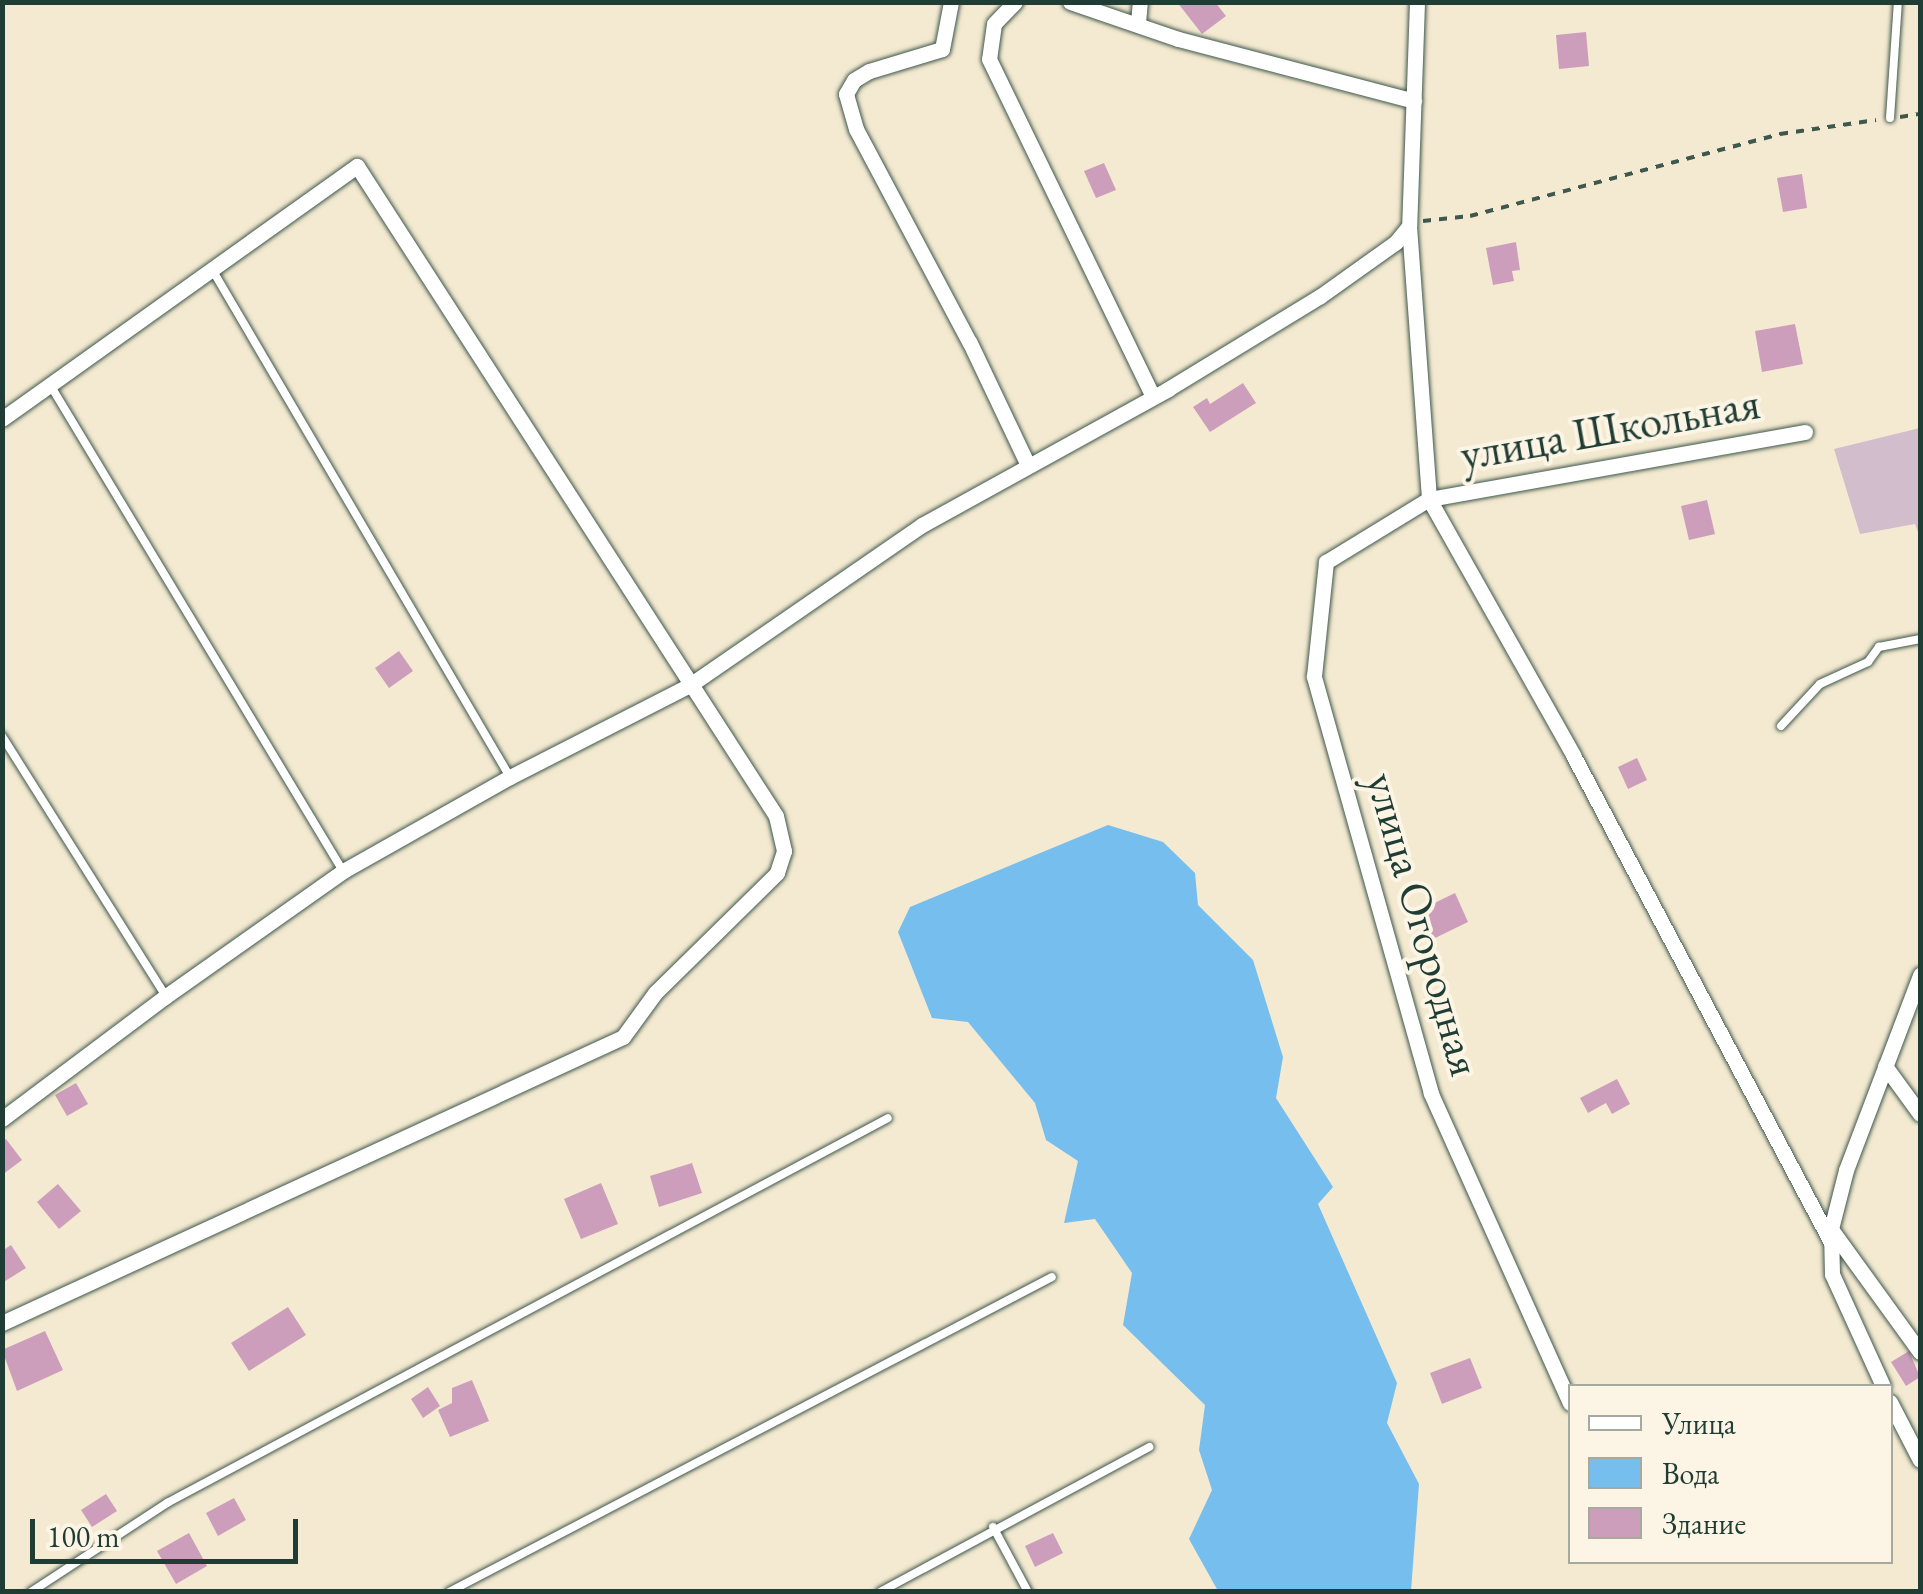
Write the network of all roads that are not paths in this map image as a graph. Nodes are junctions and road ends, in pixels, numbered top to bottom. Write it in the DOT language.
graph roads {
  1 [pos="952,2"];
  2 [pos="1015,2"];
  3 [pos="1070,2"];
  4 [pos="1140,2"];
  5 [pos="1417,2"];
  6 [pos="1898,2"];
  7 [pos="1138,22"];
  8 [pos="1414,100"];
  9 [pos="1890,118"];
  10 [pos="1409,226"];
  11 [pos="212,271"];
  12 [pos="52,388"];
  13 [pos="1152,396"];
  14 [pos="2,419"];
  15 [pos="1804,432"];
  16 [pos="1028,465"];
  17 [pos="1429,499"];
  18 [pos="1920,639"];
  19 [pos="690,685"];
  20 [pos="1781,726"];
  21 [pos="2,736"];
  22 [pos="510,777"];
  23 [pos="343,871"];
  24 [pos="1920,975"];
  25 [pos="166,996"];
  26 [pos="1885,1066"];
  27 [pos="1920,1114"];
  28 [pos="888,1118"];
  29 [pos="2,1120"];
  30 [pos="1832,1238"];
  31 [pos="1052,1276"];
  32 [pos="2,1323"];
  33 [pos="1920,1352"];
  34 [pos="1882,1384"];
  35 [pos="1568,1399"];
  36 [pos="1893,1408"];
  37 [pos="1149,1448"];
  38 [pos="1920,1460"];
  39 [pos="994,1527"];
  40 [pos="31,1592"];
  41 [pos="450,1592"];
  42 [pos="880,1592"];
  43 [pos="1028,1592"];
  1 -- 16 [label="street"];
  2 -- 13 [label="street"];
  3 -- 7 [label="street"];
  4 -- 7 [label="street"];
  5 -- 8 [label="street"];
  6 -- 9 [label="lane"];
  7 -- 8 [label="street"];
  8 -- 10 [label="street"];
  10 -- 13 [label="street"];
  10 -- 17 [label="street"];
  11 -- 12 [label="street"];
  11 -- 19 [label="street"];
  11 -- 22 [label="lane"];
  12 -- 14 [label="street"];
  12 -- 23 [label="lane"];
  13 -- 16 [label="street"];
  15 -- 17 [label="street, улица Школьная"];
  16 -- 19 [label="street"];
  17 -- 30 [label="street"];
  17 -- 35 [label="street, улица Огородная"];
  18 -- 20 [label="lane"];
  19 -- 22 [label="street"];
  19 -- 32 [label="street"];
  21 -- 25 [label="lane"];
  22 -- 23 [label="street"];
  23 -- 25 [label="street"];
  24 -- 26 [label="street"];
  25 -- 29 [label="street"];
  26 -- 27 [label="street"];
  26 -- 30 [label="street"];
  28 -- 40 [label="lane"];
  30 -- 33 [label="street"];
  30 -- 34 [label="street"];
  31 -- 41 [label="lane"];
  36 -- 38 [label="street"];
  37 -- 39 [label="lane"];
  39 -- 42 [label="lane"];
  39 -- 43 [label="lane"];
}
